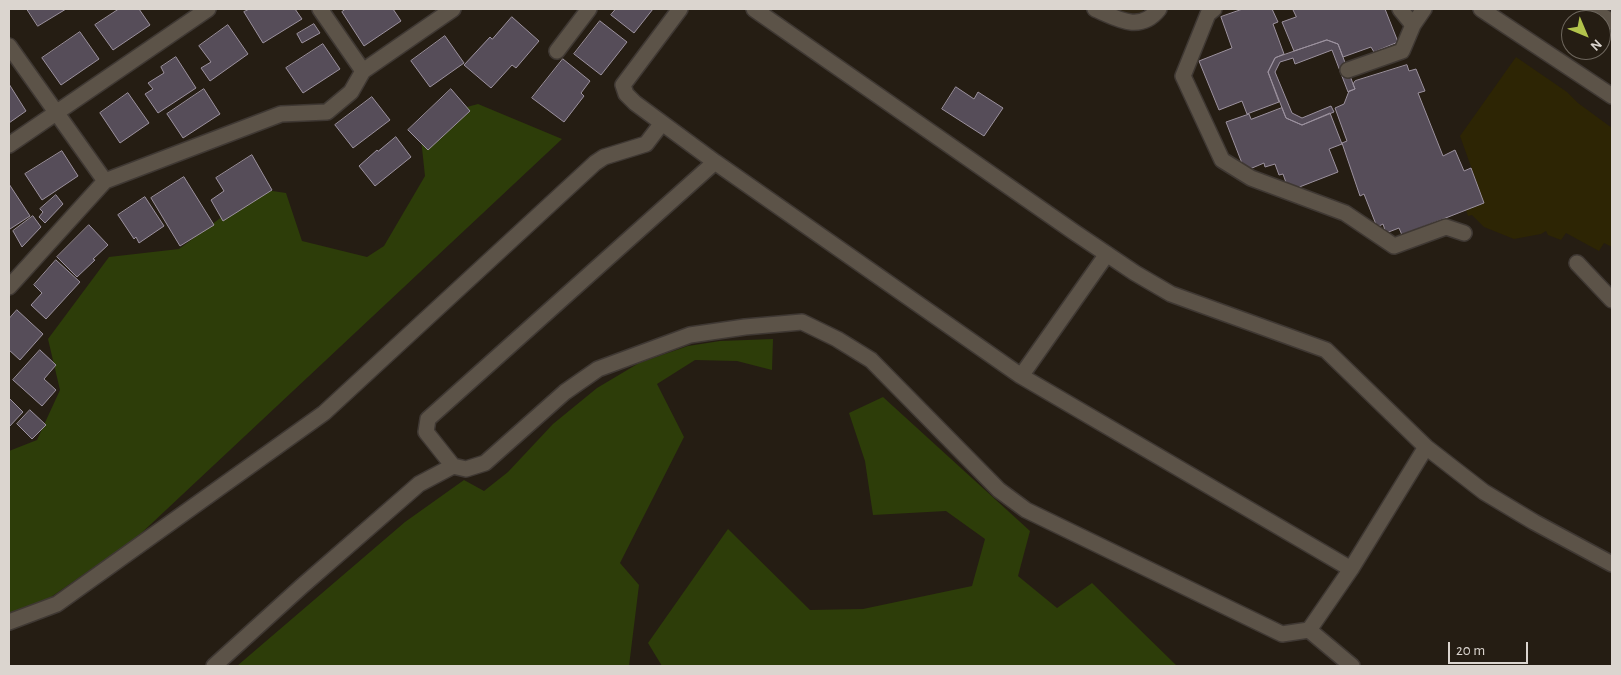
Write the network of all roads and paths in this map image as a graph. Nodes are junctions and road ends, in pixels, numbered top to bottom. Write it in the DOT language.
graph roads {
  1 [pos="208,9"];
  2 [pos="320,9"];
  3 [pos="453,9"];
  4 [pos="589,9"];
  5 [pos="680,9"];
  6 [pos="754,9"];
  7 [pos="1095,9"];
  8 [pos="1159,9"];
  9 [pos="1214,9"];
  10 [pos="1400,9"];
  11 [pos="1424,9"];
  12 [pos="1481,9"];
  13 [pos="1591,9"];
  14 [pos="1612,22"];
  15 [pos="1413,25"];
  16 [pos="9,46"];
  17 [pos="557,51"];
  18 [pos="1348,70"];
  19 [pos="363,71"];
  20 [pos="1612,96"];
  21 [pos="56,112"];
  22 [pos="662,123"];
  23 [pos="9,145"];
  24 [pos="715,162"];
  25 [pos="105,181"];
  26 [pos="1464,232"];
  27 [pos="1107,254"];
  28 [pos="1577,264"];
  29 [pos="9,287"];
  30 [pos="1612,300"];
  31 [pos="1021,376"];
  32 [pos="1426,447"];
  33 [pos="453,466"];
  34 [pos="1612,564"];
  35 [pos="1351,570"];
  36 [pos="9,622"];
  37 [pos="1308,630"];
  38 [pos="214,666"];
  39 [pos="1352,666"];
  1 -- 21 [label="street"];
  2 -- 19 [label="street"];
  3 -- 19 [label="street"];
  4 -- 17 [label="street"];
  5 -- 22 [label="street"];
  6 -- 27 [label="street"];
  7 -- 8 [label="street"];
  9 -- 26 [label="street"];
  10 -- 15 [label="street"];
  11 -- 15 [label="street"];
  12 -- 20 [label="street"];
  13 -- 14 [label="street"];
  15 -- 18 [label="street"];
  16 -- 21 [label="street"];
  19 -- 25 [label="street"];
  21 -- 23 [label="street"];
  21 -- 25 [label="street"];
  22 -- 24 [label="street"];
  22 -- 36 [label="street"];
  24 -- 31 [label="street"];
  24 -- 33 [label="street"];
  25 -- 29 [label="street"];
  27 -- 31 [label="street"];
  27 -- 32 [label="street"];
  28 -- 30 [label="street"];
  31 -- 35 [label="street"];
  32 -- 34 [label="street"];
  32 -- 35 [label="street"];
  33 -- 37 [label="street"];
  33 -- 38 [label="street"];
  35 -- 37 [label="street"];
  37 -- 39 [label="street"];
}
